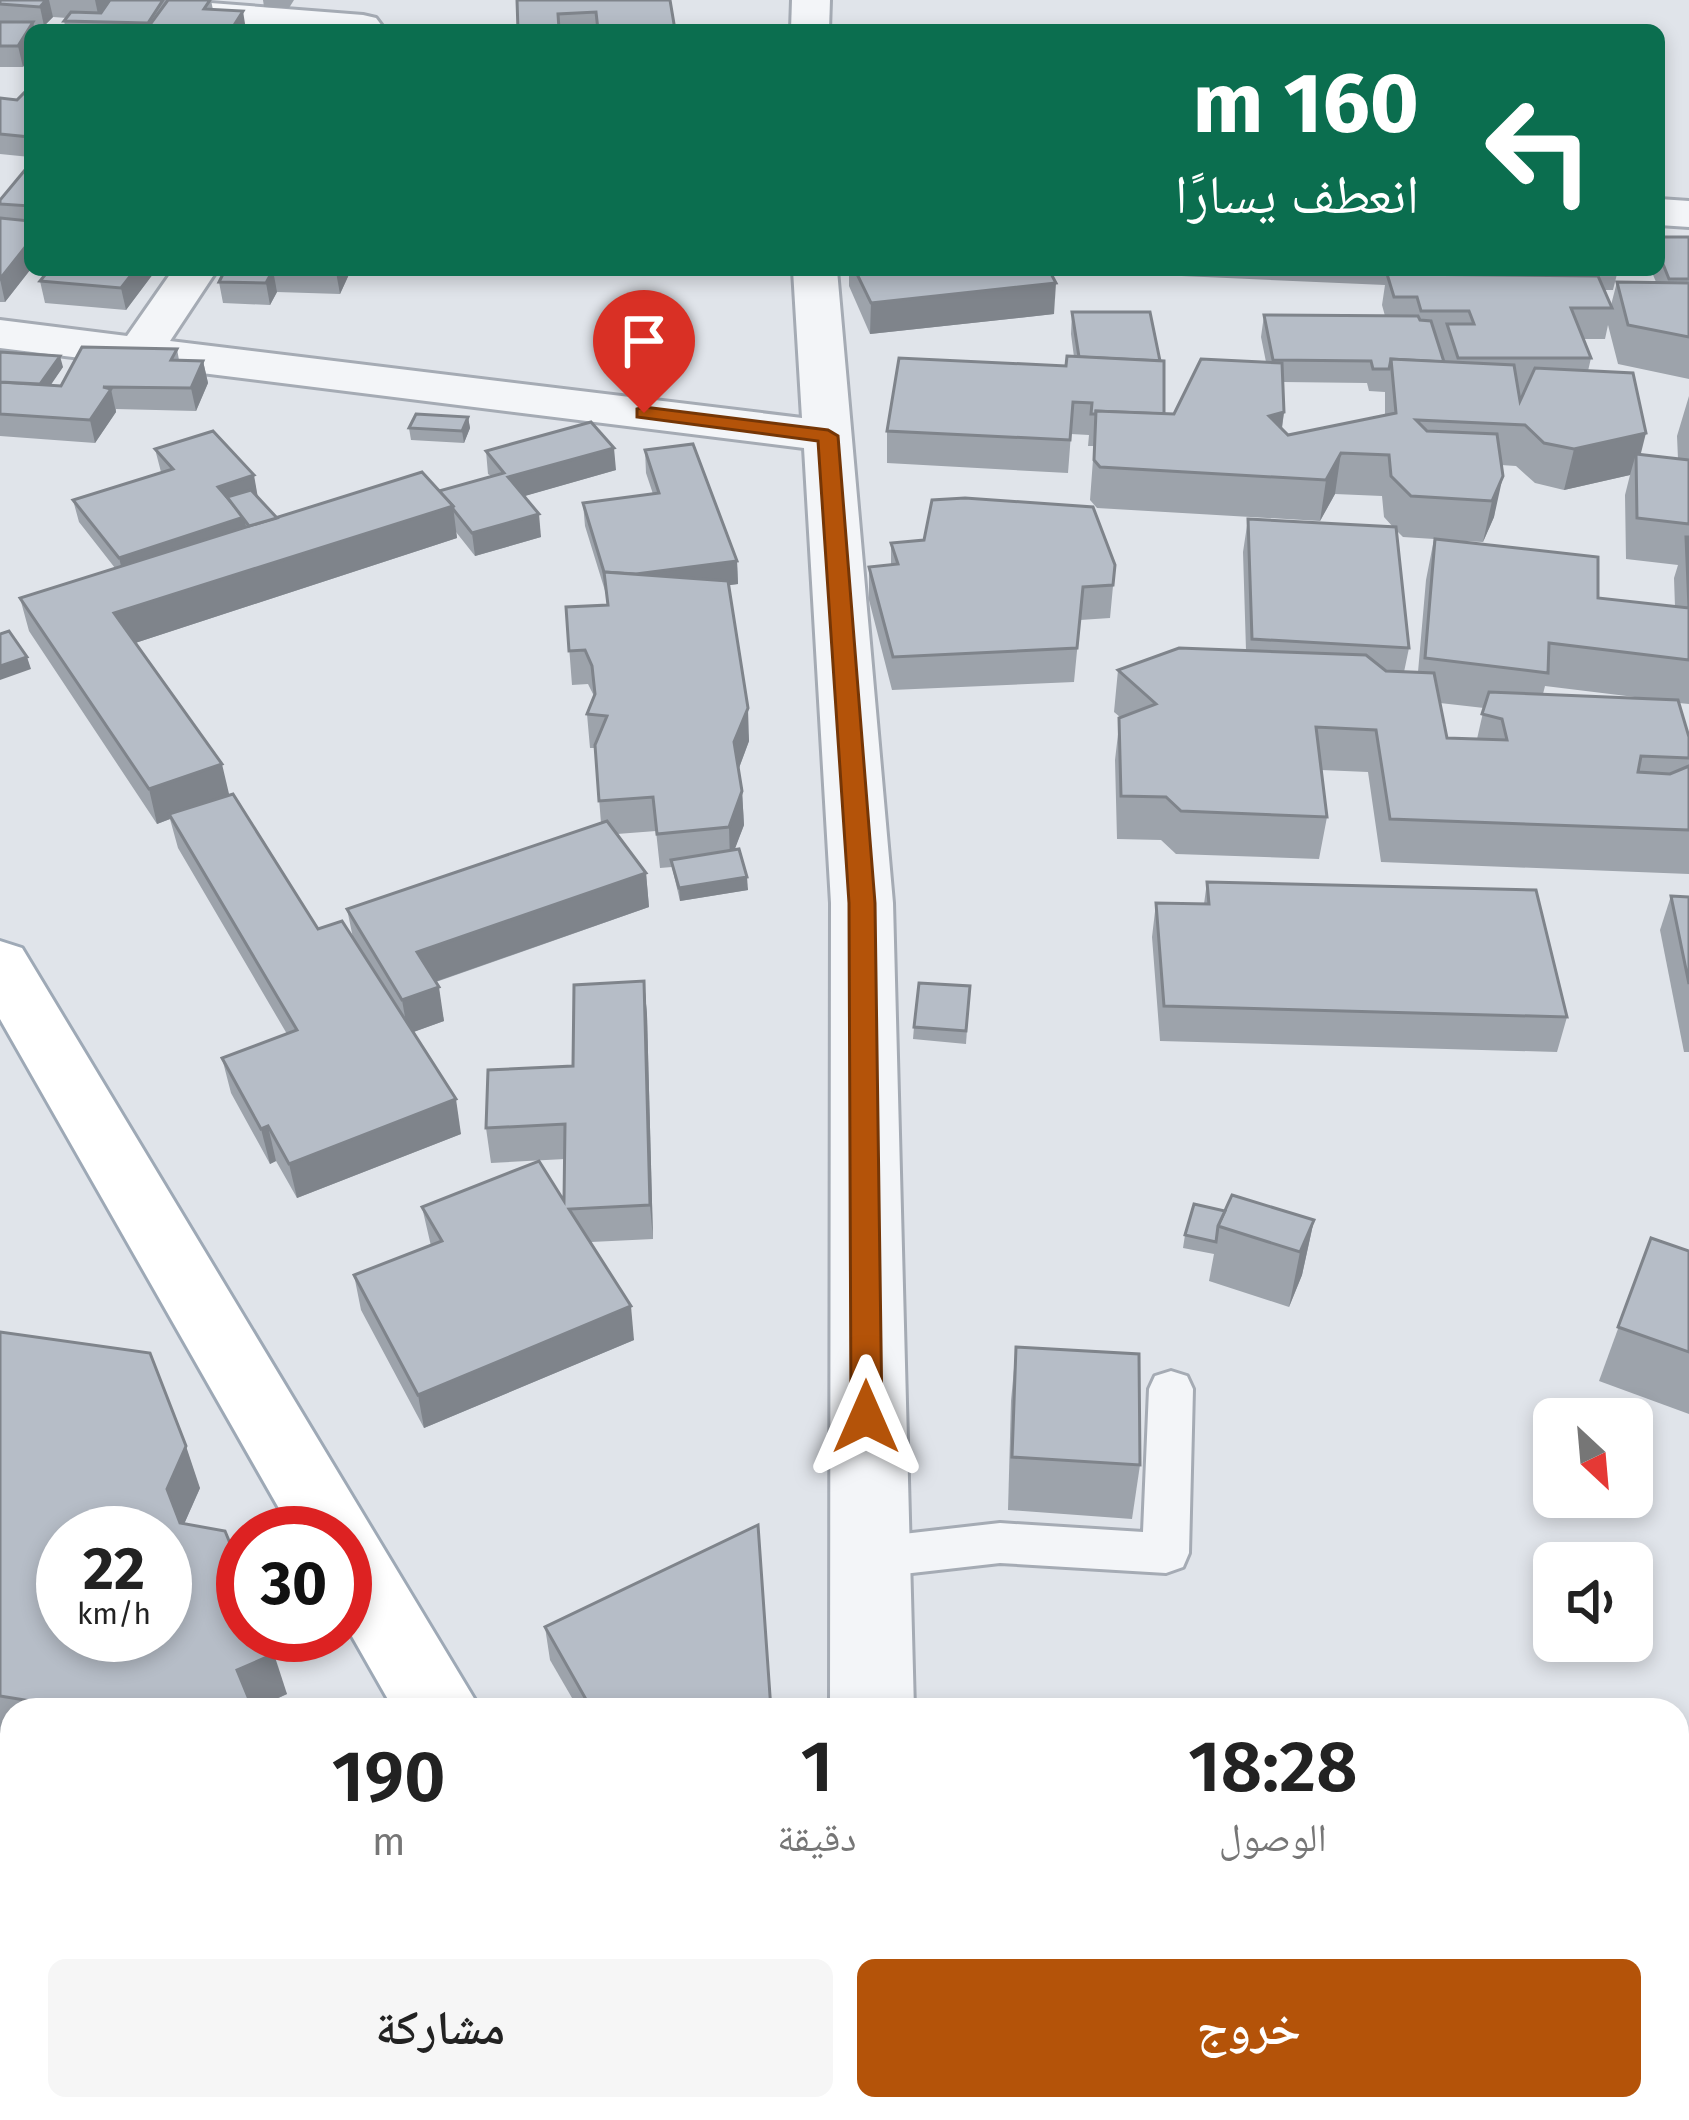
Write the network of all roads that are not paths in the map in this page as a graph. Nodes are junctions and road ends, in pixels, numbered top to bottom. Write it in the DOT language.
graph roads {
  1 [pos="128,8"];
  2 [pos="337,24"];
  3 [pos="191,276"];
  4 [pos="815,276"];
  5 [pos="0,334"];
  6 [pos="140,350"];
  7 [pos="828,436"];
  8 [pos="0,964"];
  9 [pos="1171,1389"];
  10 [pos="318,1506"];
  11 [pos="868,1558"];
  12 [pos="372,1597"];
  13 [pos="432,1698"];
  14 [pos="872,1698"];
  1 -- 2 [label="street"];
  3 -- 6 [label="street"];
  4 -- 7 [label="street"];
  5 -- 6 [label="street"];
  6 -- 7 [label="street"];
  7 -- 11 [label="street"];
  8 -- 10 [label="main road"];
  9 -- 11 [label="lane"];
  11 -- 14 [label="street"];
  12 -- 13 [label="main road"];
}
